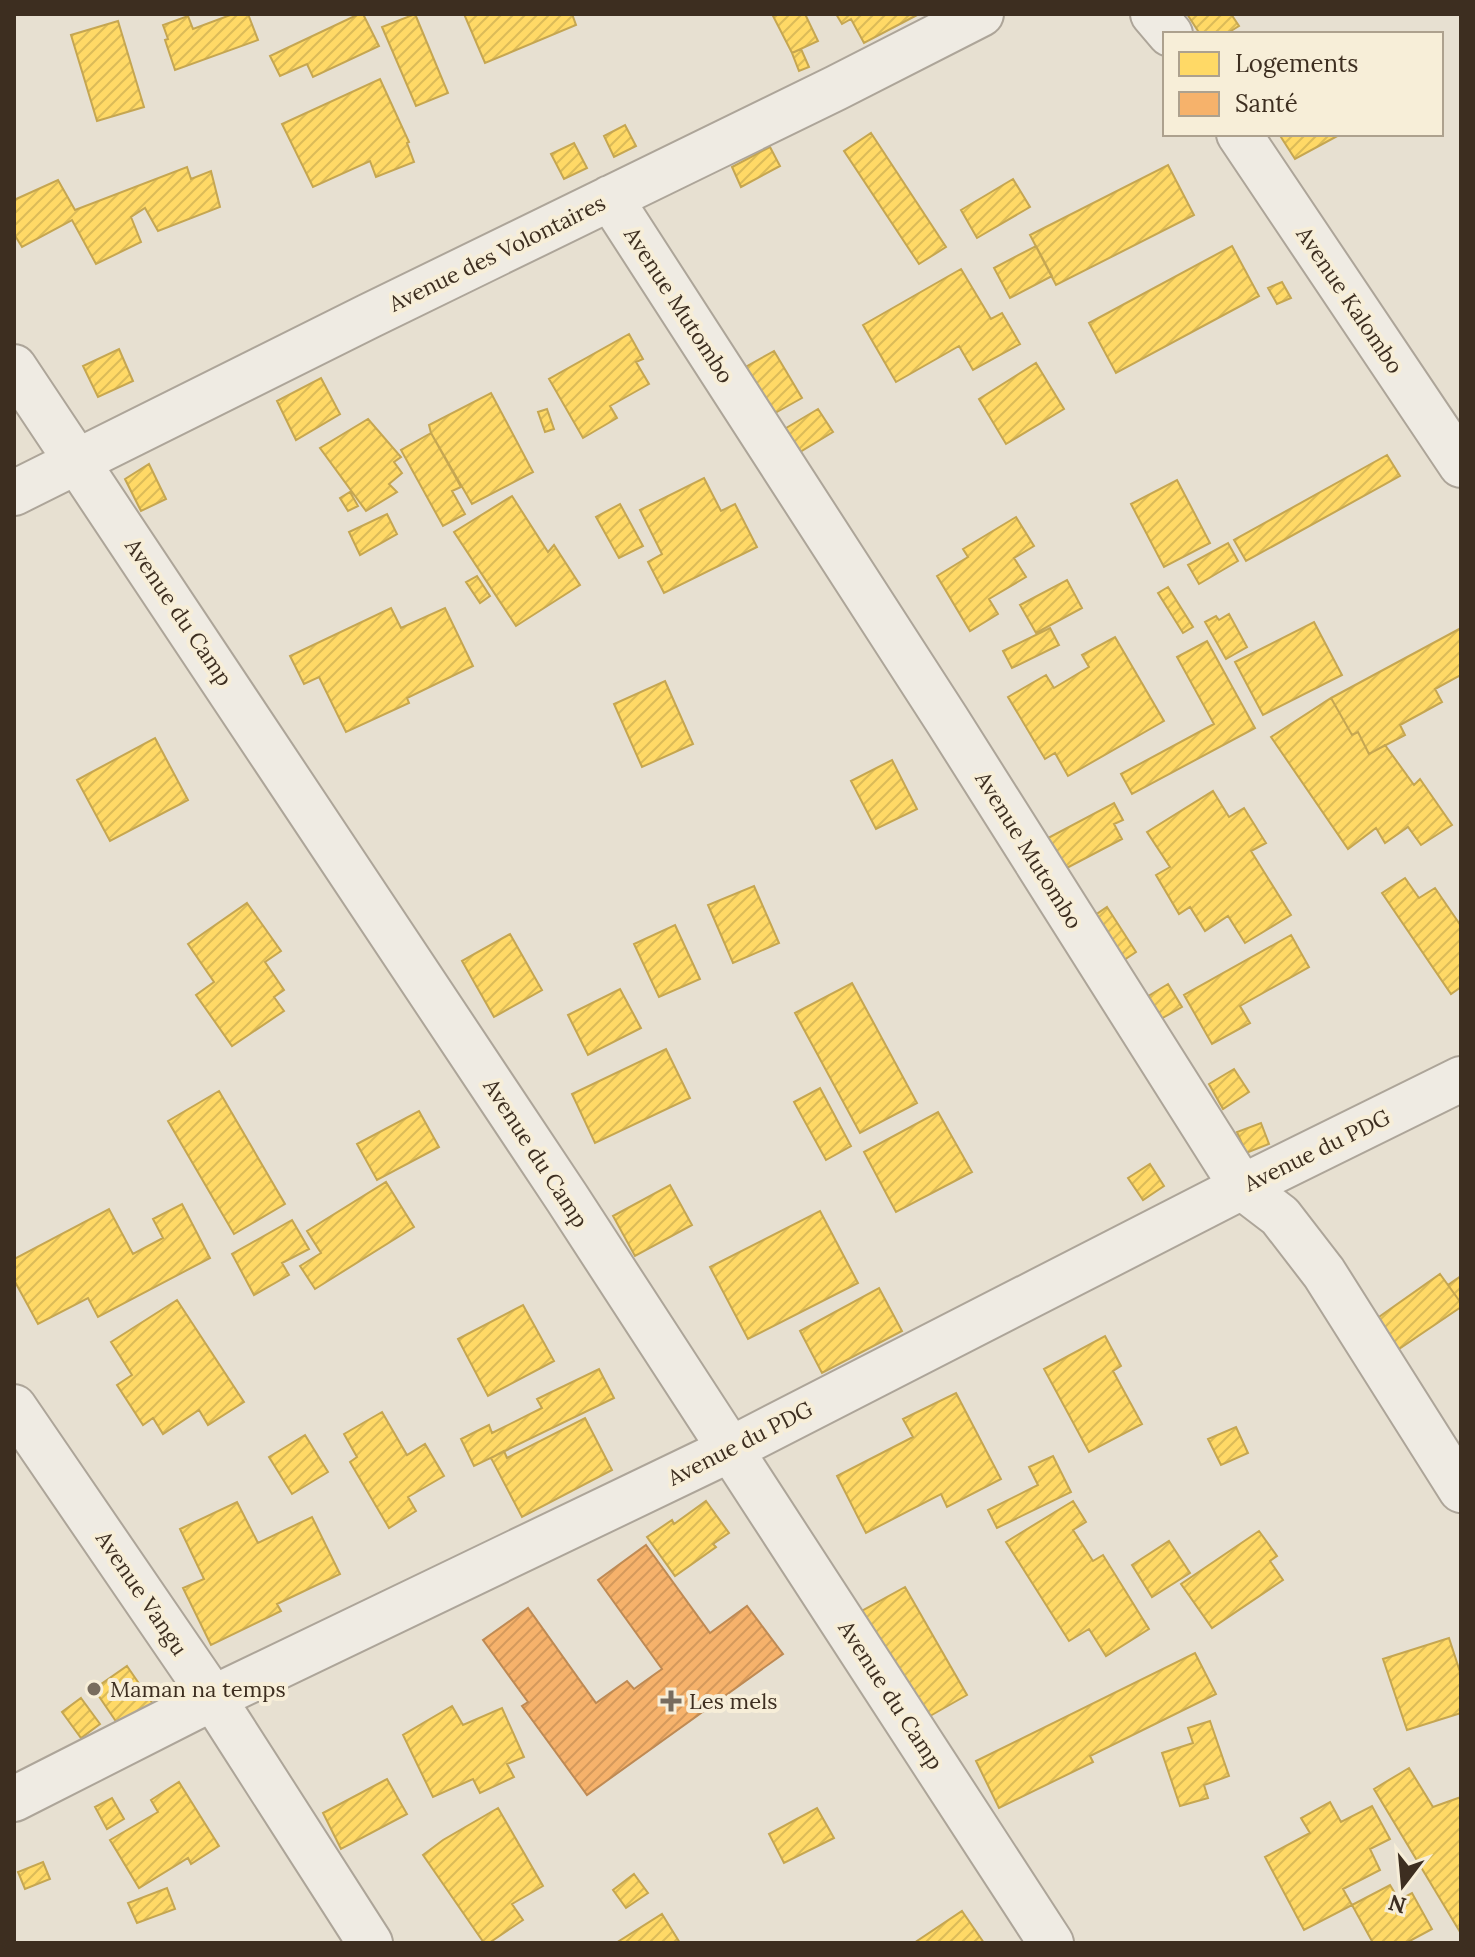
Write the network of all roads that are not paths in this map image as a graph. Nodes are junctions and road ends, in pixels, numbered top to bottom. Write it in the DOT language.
graph roads {
  1 [pos="981,14"];
  2 [pos="1153,14"];
  3 [pos="1168,32"];
  4 [pos="1240,136"];
  5 [pos="610,198"];
  6 [pos="14,367"];
  7 [pos="78,461"];
  8 [pos="1461,465"];
  9 [pos="14,493"];
  10 [pos="1461,1079"];
  11 [pos="1242,1187"];
  12 [pos="14,1407"];
  13 [pos="729,1450"];
  14 [pos="1461,1490"];
  15 [pos="213,1698"];
  16 [pos="14,1799"];
  17 [pos="370,1943"];
  18 [pos="1051,1943"];
  1 -- 5 [label="street, Avenue des Volontaires"];
  2 -- 3 [label="street"];
  4 -- 8 [label="street, Avenue Kalombo"];
  5 -- 7 [label="street, Avenue des Volontaires"];
  5 -- 11 [label="street, Avenue Mutombo"];
  6 -- 7 [label="street, Avenue du Camp"];
  7 -- 9 [label="street, Avenue des Volontaires"];
  7 -- 13 [label="street, Avenue du Camp"];
  10 -- 11 [label="street, Avenue du PDG"];
  11 -- 13 [label="street, Avenue du PDG"];
  11 -- 14 [label="street, Avenue Mutombo"];
  12 -- 15 [label="street, Avenue Vangu"];
  13 -- 15 [label="street, Avenue du PDG"];
  13 -- 18 [label="street, Avenue du Camp"];
  15 -- 16 [label="street, Avenue du PDG"];
  15 -- 17 [label="street, Avenue Vangu"];
}
